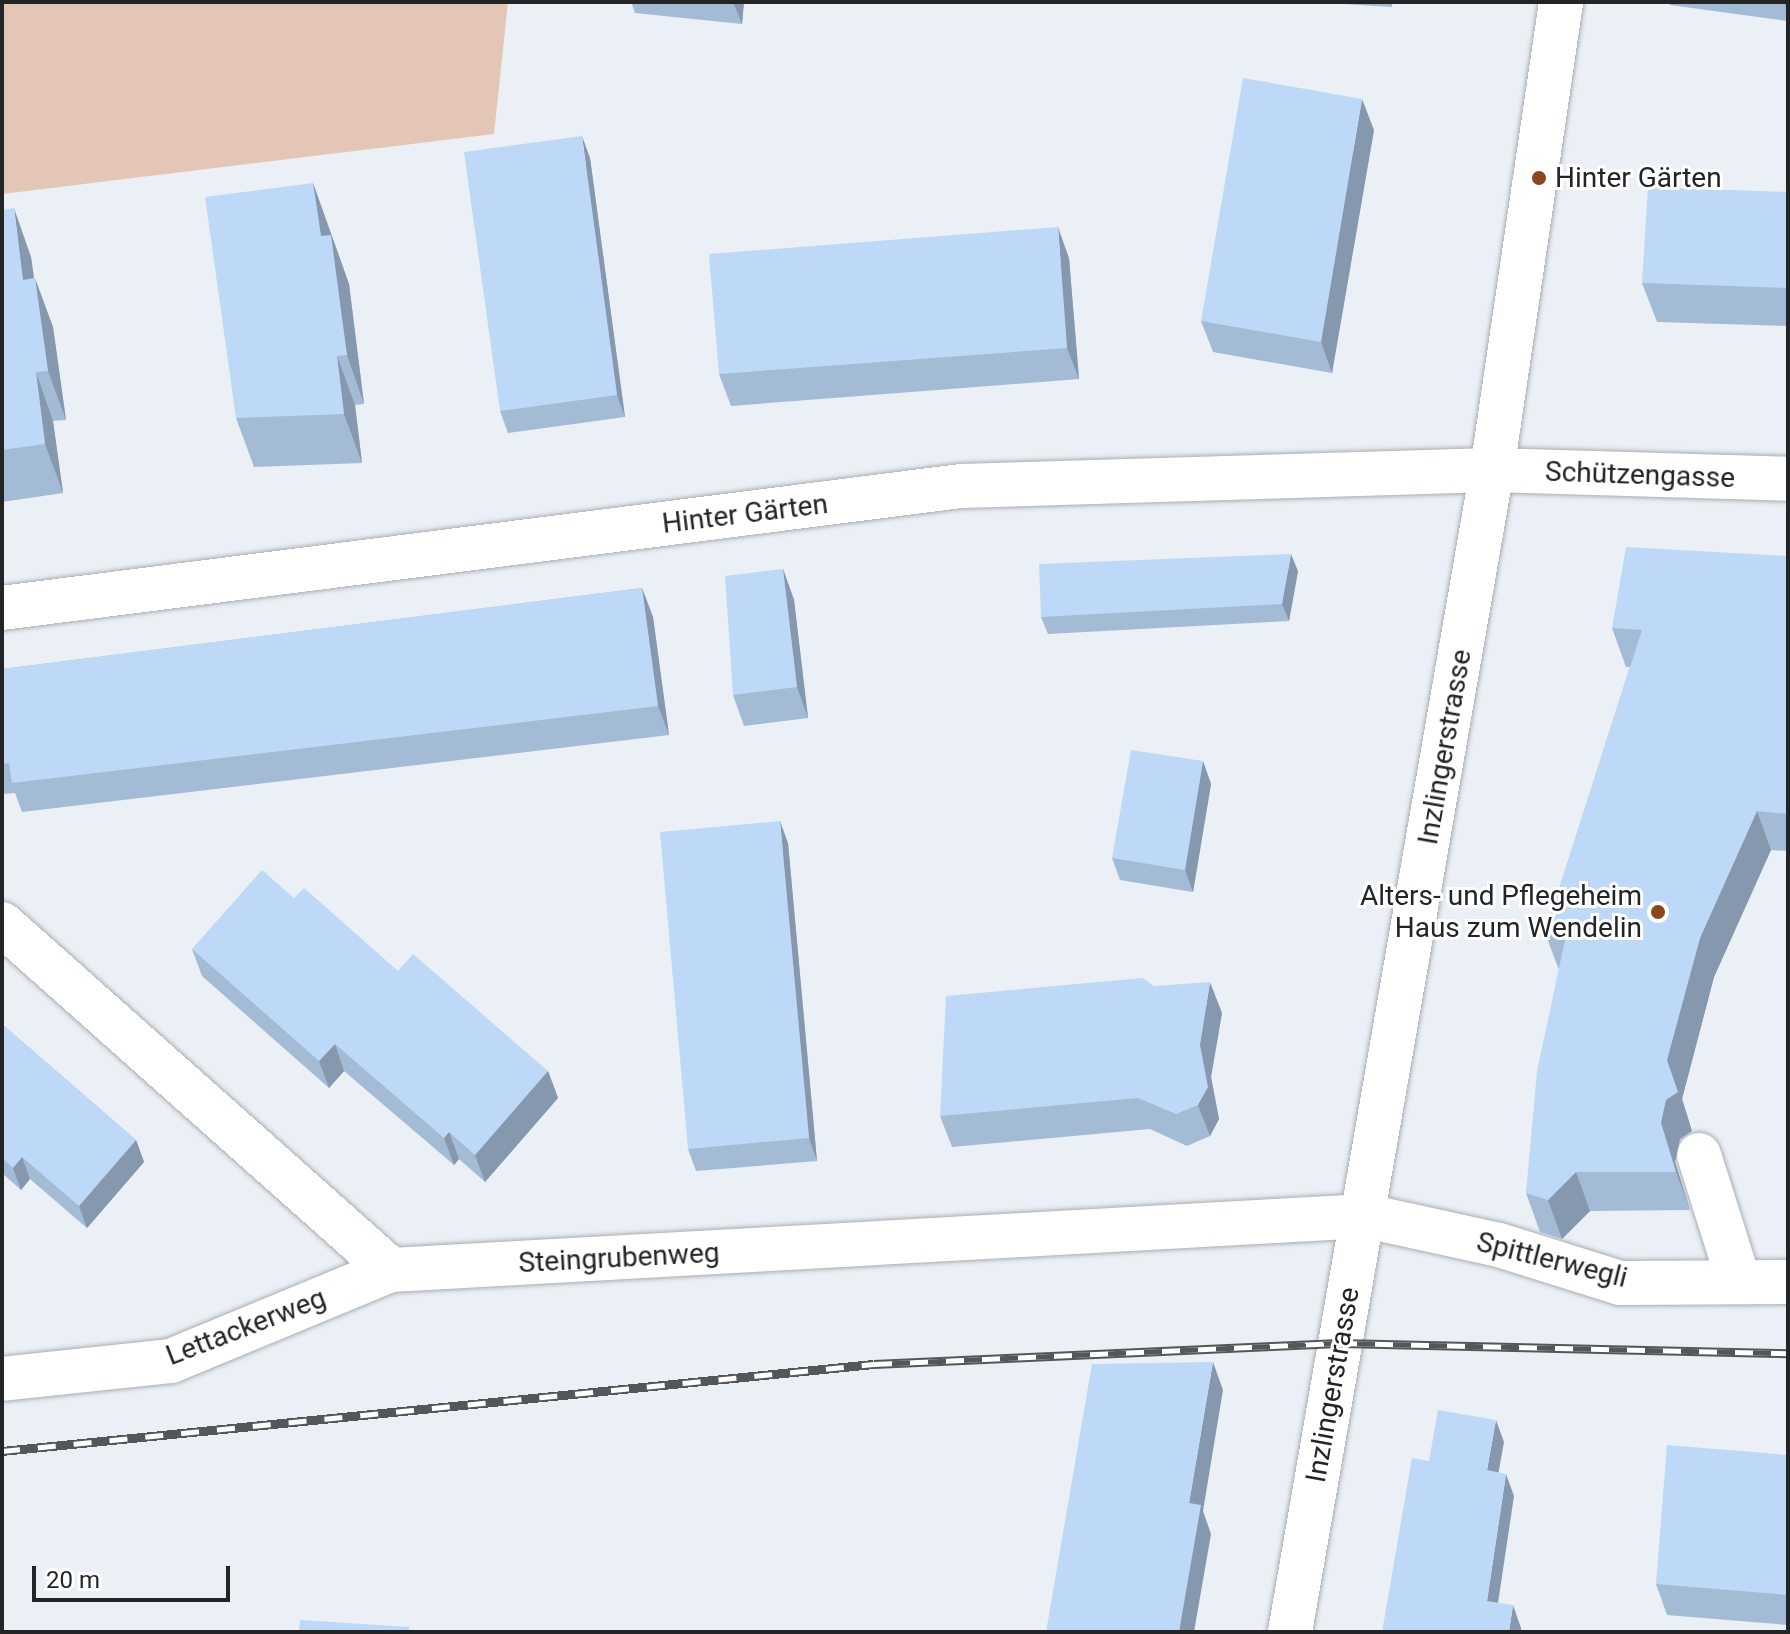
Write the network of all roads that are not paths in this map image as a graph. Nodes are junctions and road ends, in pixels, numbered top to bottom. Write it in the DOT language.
graph roads {
  1 [pos="1561,2"];
  2 [pos="1492,470"];
  3 [pos="1788,479"];
  4 [pos="2,608"];
  5 [pos="2,924"];
  6 [pos="1699,1155"];
  7 [pos="1366,1216"];
  8 [pos="391,1270"];
  9 [pos="1738,1279"];
  10 [pos="1788,1282"];
  11 [pos="2,1379"];
  12 [pos="1290,1632"];
  1 -- 2 [label="street, Inzlingerstrasse"];
  2 -- 3 [label="street, Schützengasse"];
  2 -- 4 [label="street, Hinter Gärten"];
  2 -- 7 [label="street, Inzlingerstrasse"];
  5 -- 8 [label="street"];
  6 -- 9 [label="street"];
  7 -- 8 [label="street, Steingrubenweg"];
  7 -- 9 [label="street, Spittlerwegli"];
  7 -- 12 [label="street, Inzlingerstrasse"];
  8 -- 11 [label="street, Lettackerweg"];
  9 -- 10 [label="street, Spittlerwegli"];
}
